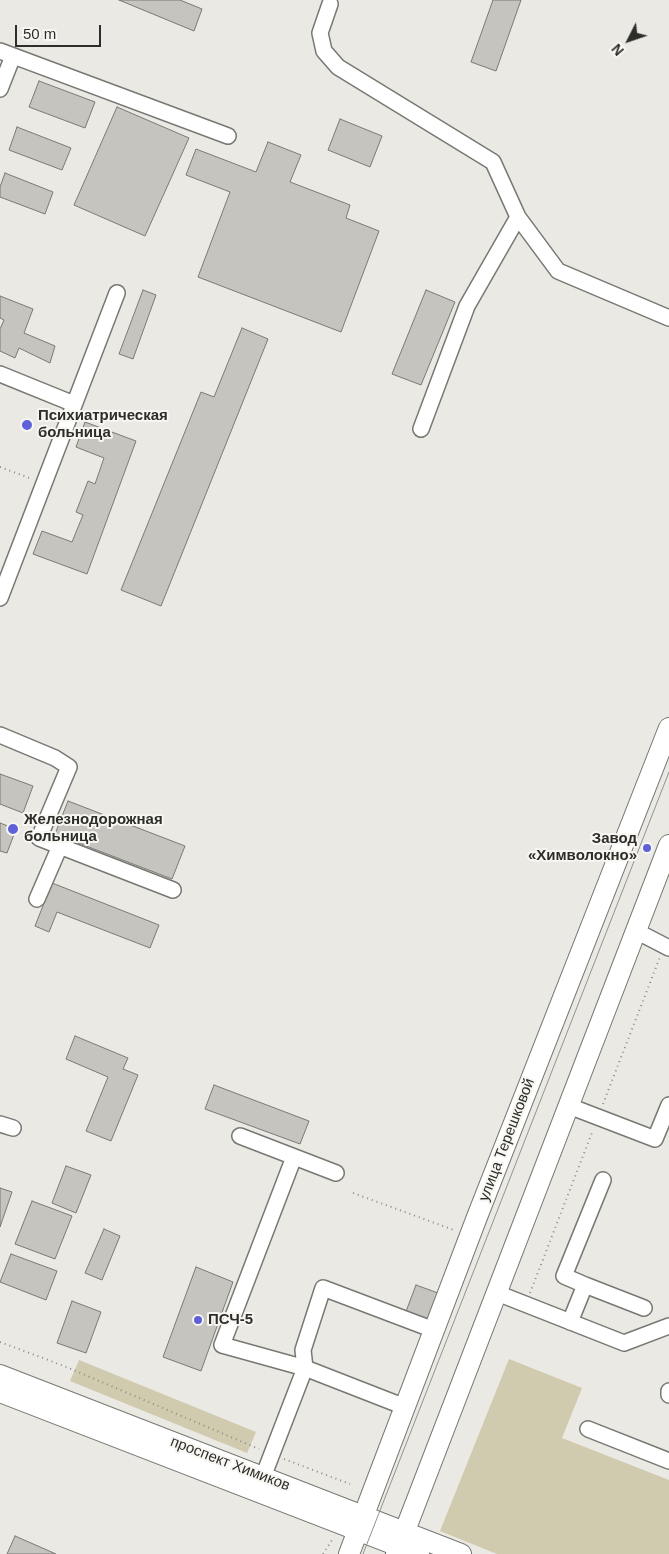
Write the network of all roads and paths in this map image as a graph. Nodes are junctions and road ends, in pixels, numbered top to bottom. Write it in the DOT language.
graph roads {
  1 [pos="330,4"];
  2 [pos="6,54"];
  3 [pos="0,89"];
  4 [pos="228,136"];
  5 [pos="518,217"];
  6 [pos="117,293"];
  7 [pos="669,318"];
  8 [pos="0,374"];
  9 [pos="74,404"];
  10 [pos="421,428"];
  11 [pos="0,467"];
  12 [pos="44,484"];
  13 [pos="0,598"];
  14 [pos="669,728"];
  15 [pos="0,736"];
  16 [pos="669,845"];
  17 [pos="60,846"];
  18 [pos="173,890"];
  19 [pos="37,899"];
  20 [pos="636,931"];
  21 [pos="669,948"];
  22 [pos="669,1105"];
  23 [pos="569,1106"];
  24 [pos="240,1136"];
  25 [pos="294,1157"];
  26 [pos="336,1173"];
  27 [pos="603,1180"];
  28 [pos="353,1193"];
  29 [pos="470,1236"];
  30 [pos="585,1285"];
  31 [pos="497,1293"];
  32 [pos="644,1308"];
  33 [pos="570,1322"];
  34 [pos="669,1326"];
  35 [pos="434,1330"];
  36 [pos="0,1342"];
  37 [pos="305,1368"];
  38 [pos="0,1375"];
  39 [pos="669,1391"];
  40 [pos="0,1392"];
  41 [pos="669,1395"];
  42 [pos="405,1407"];
  43 [pos="588,1429"];
  44 [pos="272,1454"];
  45 [pos="669,1462"];
  46 [pos="263,1477"];
  47 [pos="350,1484"];
  48 [pos="361,1523"];
  49 [pos="332,1540"];
  50 [pos="400,1545"];
  51 [pos="323,1554"];
  52 [pos="349,1554"];
  53 [pos="419,1554"];
  54 [pos="460,1554"];
  1 -- 5 [label="lane"];
  2 -- 3 [label="lane"];
  2 -- 4 [label="lane"];
  5 -- 7 [label="lane"];
  5 -- 10 [label="lane"];
  6 -- 9 [label="lane"];
  8 -- 9 [label="lane"];
  9 -- 12 [label="lane"];
  11 -- 12 [label="path"];
  12 -- 13 [label="lane"];
  14 -- 29 [label="main road, улица Терешковой"];
  15 -- 17 [label="lane"];
  16 -- 20 [label="main road"];
  17 -- 18 [label="lane"];
  17 -- 19 [label="lane"];
  20 -- 21 [label="lane"];
  20 -- 23 [label="main road"];
  22 -- 23 [label="lane"];
  23 -- 31 [label="main road"];
  24 -- 25 [label="lane"];
  25 -- 26 [label="lane"];
  25 -- 37 [label="lane"];
  27 -- 30 [label="lane"];
  28 -- 29 [label="path"];
  29 -- 35 [label="main road, улица Терешковой"];
  30 -- 32 [label="lane"];
  30 -- 33 [label="lane"];
  31 -- 33 [label="lane"];
  31 -- 50 [label="main road"];
  33 -- 34 [label="lane"];
  35 -- 37 [label="lane"];
  35 -- 42 [label="main road, улица Терешковой"];
  36 -- 44 [label="path"];
  37 -- 42 [label="lane"];
  37 -- 44 [label="lane"];
  38 -- 46 [label="main road, проспект Химиков"];
  39 -- 41 [label="lane"];
  40 -- 48 [label="main road, проспект Химиков"];
  42 -- 48 [label="main road, улица Терешковой"];
  43 -- 45 [label="lane"];
  44 -- 46 [label="lane"];
  44 -- 47 [label="path"];
  46 -- 48 [label="main road, проспект Химиков"];
  48 -- 50 [label="main road, проспект Химиков"];
  48 -- 52 [label="main road, улица Терешковой"];
  49 -- 51 [label="path"];
  50 -- 53 [label="main road, проспект Химиков"];
  50 -- 54 [label="main road, проспект Химиков"];
}
